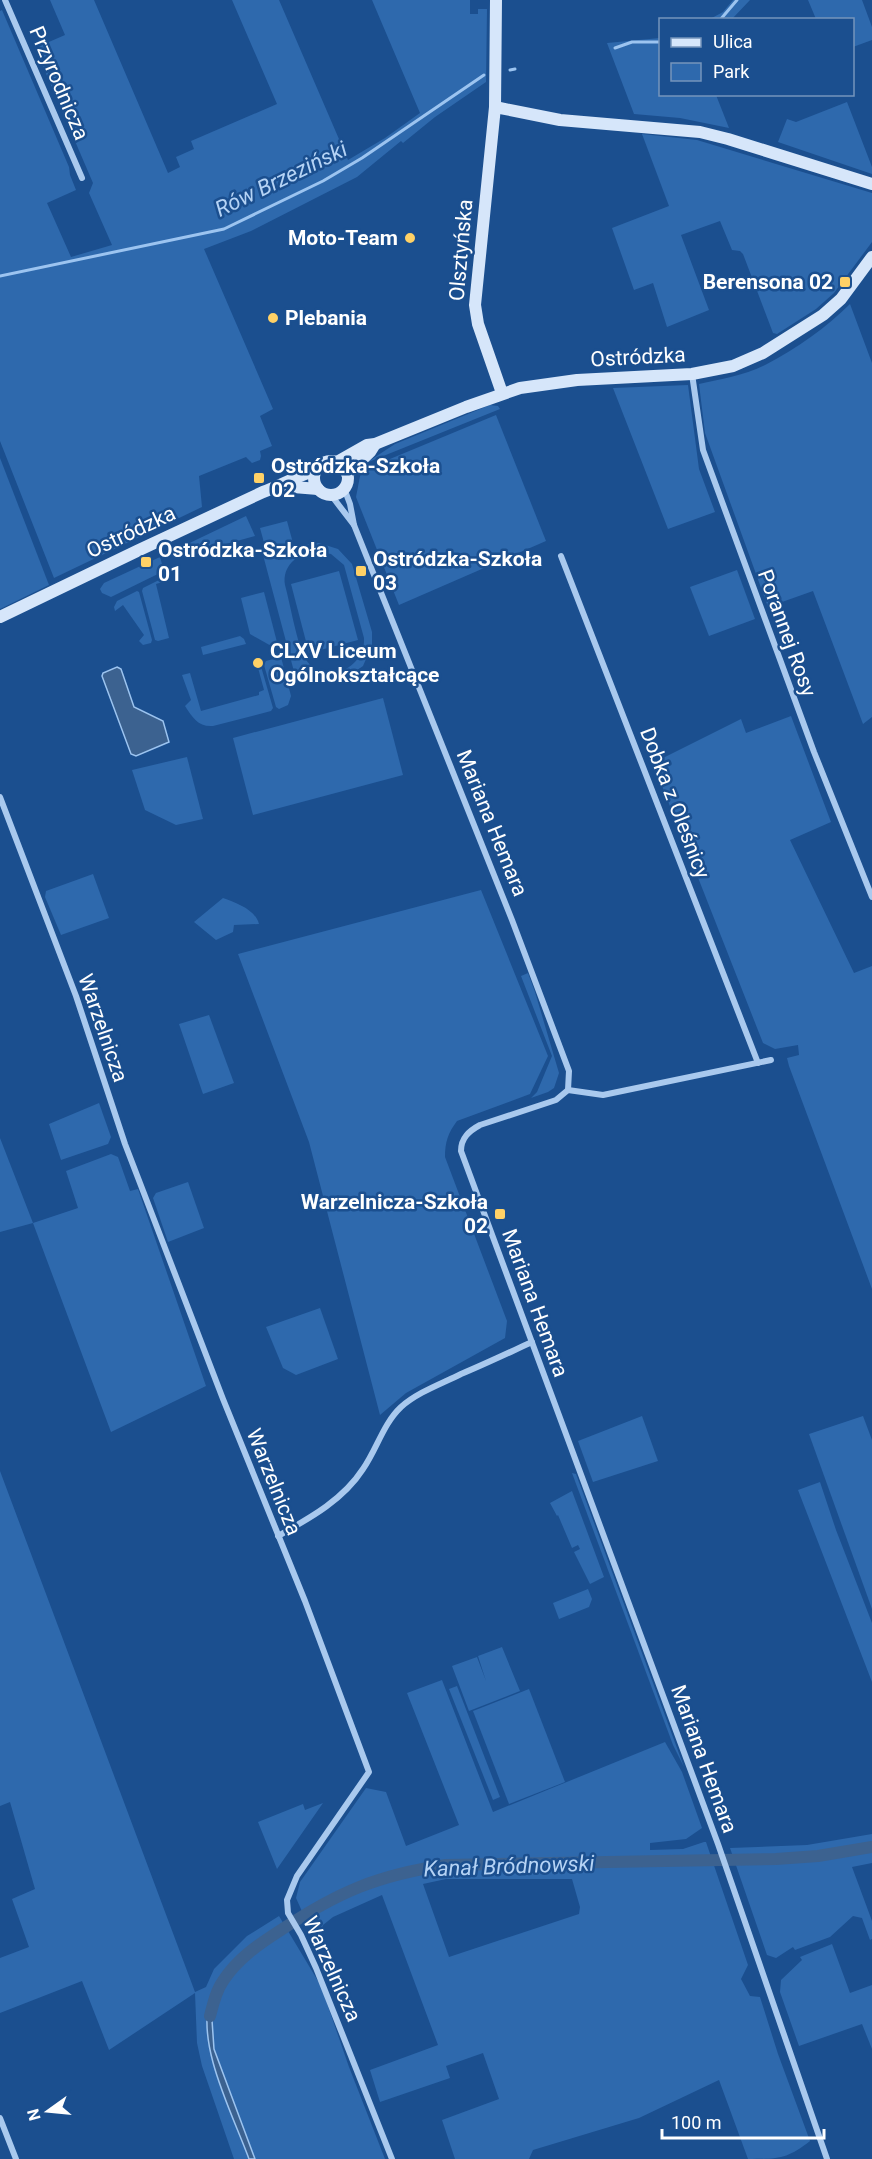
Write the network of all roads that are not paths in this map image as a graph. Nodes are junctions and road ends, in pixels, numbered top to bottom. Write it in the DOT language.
graph roads {
  1 [pos="5,0"];
  2 [pos="496,0"];
  3 [pos="495,107"];
  4 [pos="82,178"];
  5 [pos="872,184"];
  6 [pos="872,256"];
  7 [pos="692,374"];
  8 [pos="502,393"];
  9 [pos="375,444"];
  10 [pos="337,462"];
  11 [pos="316,470"];
  12 [pos="347,474"];
  13 [pos="281,486"];
  14 [pos="344,488"];
  15 [pos="318,489"];
  16 [pos="331,495"];
  17 [pos="354,525"];
  18 [pos="561,556"];
  19 [pos="0,617"];
  20 [pos="0,796"];
  21 [pos="872,897"];
  22 [pos="771,1060"];
  23 [pos="758,1063"];
  24 [pos="568,1090"];
  25 [pos="532,1342"];
  26 [pos="278,1536"];
  27 [pos="0,2118"];
  28 [pos="16,2159"];
  29 [pos="392,2159"];
  30 [pos="827,2159"];
  1 -- 4 [label="street, Przyrodnicza"];
  2 -- 3 [label="street, Olsztyńska"];
  3 -- 5 [label="street"];
  3 -- 8 [label="street, Olsztyńska"];
  6 -- 7 [label="street, Ostródzka"];
  7 -- 8 [label="street, Ostródzka"];
  7 -- 21 [label="street, Porannej Rosy"];
  8 -- 9 [label="street, Ostródzka"];
  9 -- 10 [label="street, Ostródzka"];
  9 -- 12 [label="street, Ostródzka"];
  10 -- 11 [label="street"];
  10 -- 12 [label="street"];
  11 -- 13 [label="street, Ostródzka"];
  11 -- 15 [label="street"];
  12 -- 14 [label="street"];
  13 -- 15 [label="street, Ostródzka"];
  13 -- 19 [label="street, Ostródzka"];
  14 -- 16 [label="street"];
  14 -- 17 [label="street, Mariana Hemara"];
  15 -- 16 [label="street"];
  16 -- 17 [label="street, Mariana Hemara"];
  17 -- 24 [label="street, Mariana Hemara"];
  18 -- 23 [label="street, Dobka z Oleśnicy"];
  20 -- 26 [label="street, Warzelnicza"];
  22 -- 23 [label="street"];
  23 -- 24 [label="street"];
  24 -- 25 [label="street, Mariana Hemara"];
  25 -- 26 [label="street"];
  25 -- 30 [label="street, Mariana Hemara"];
  26 -- 29 [label="street, Warzelnicza"];
  27 -- 28 [label="street"];
}
